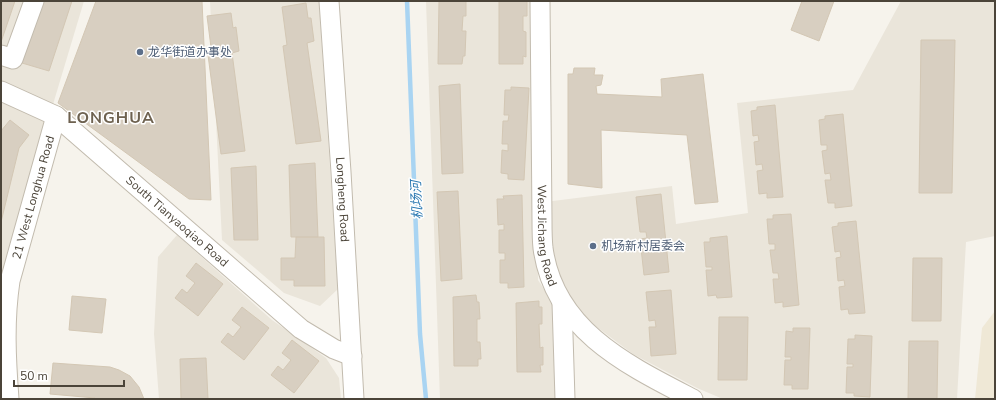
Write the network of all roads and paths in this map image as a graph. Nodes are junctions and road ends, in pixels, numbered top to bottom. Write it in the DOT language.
graph roads {
  1 [pos="34,1"];
  2 [pos="329,1"];
  3 [pos="540,1"];
  4 [pos="1,55"];
  5 [pos="1,91"];
  6 [pos="56,116"];
  7 [pos="562,303"];
  8 [pos="352,356"];
  9 [pos="9,399"];
  10 [pos="354,399"];
  11 [pos="566,399"];
  12 [pos="693,399"];
  1 -- 4 [label="street"];
  2 -- 8 [label="street, Longheng Road"];
  3 -- 7 [label="street, West Jichang Road"];
  5 -- 6 [label="street, South Tianyaoqiao Road"];
  6 -- 8 [label="street, South Tianyaoqiao Road"];
  6 -- 9 [label="street, 21 West Longhua Road"];
  7 -- 11 [label="street"];
  7 -- 12 [label="street, West Jichang Road"];
  8 -- 10 [label="street, Longheng Road"];
}
